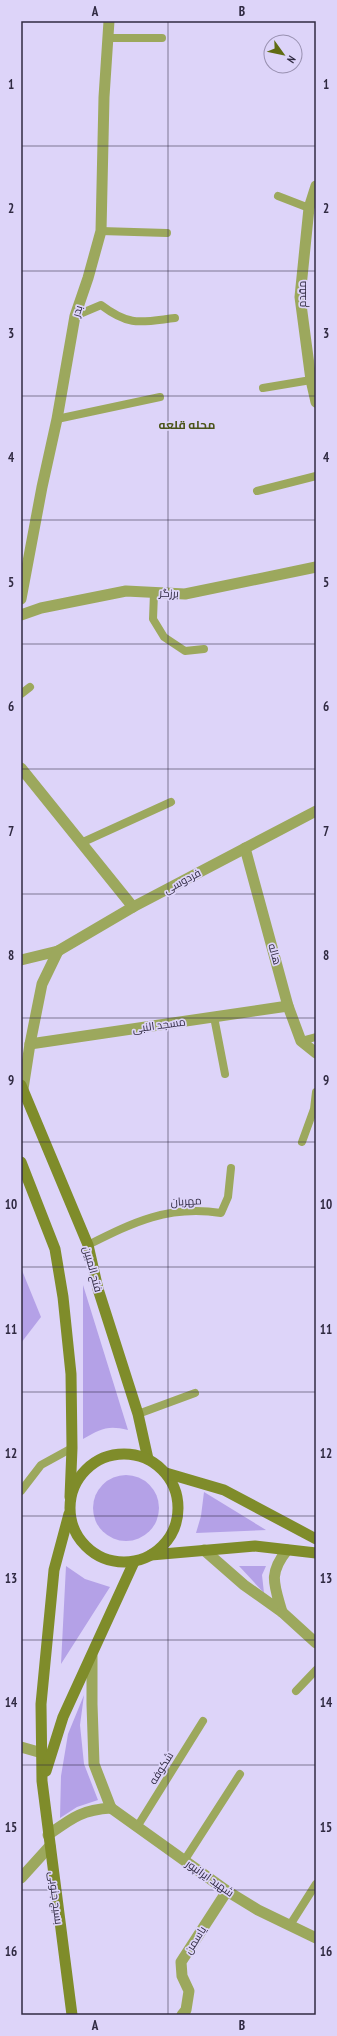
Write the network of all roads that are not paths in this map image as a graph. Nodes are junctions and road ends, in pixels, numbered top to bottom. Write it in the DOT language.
graph roads {
  1 [pos="109,21"];
  2 [pos="108,38"];
  3 [pos="162,38"];
  4 [pos="316,186"];
  5 [pos="278,196"];
  6 [pos="309,208"];
  7 [pos="101,231"];
  8 [pos="167,233"];
  9 [pos="75,316"];
  10 [pos="175,318"];
  11 [pos="311,380"];
  12 [pos="263,388"];
  13 [pos="160,397"];
  14 [pos="316,402"];
  15 [pos="57,419"];
  16 [pos="316,476"];
  17 [pos="257,491"];
  18 [pos="316,567"];
  19 [pos="154,593"];
  20 [pos="21,599"];
  21 [pos="21,615"];
  22 [pos="204,649"];
  23 [pos="30,688"];
  24 [pos="21,694"];
  25 [pos="21,768"];
  26 [pos="171,802"];
  27 [pos="314,811"];
  28 [pos="81,843"];
  29 [pos="245,848"];
  30 [pos="133,907"];
  31 [pos="58,951"];
  32 [pos="21,960"];
  33 [pos="288,1006"];
  34 [pos="214,1017"];
  35 [pos="316,1037"];
  36 [pos="301,1040"];
  37 [pos="30,1044"];
  38 [pos="316,1053"];
  39 [pos="224,1074"];
  40 [pos="22,1087"];
  41 [pos="316,1092"];
  42 [pos="302,1142"];
  43 [pos="21,1162"];
  44 [pos="231,1168"];
  45 [pos="88,1245"];
  46 [pos="196,1393"];
  47 [pos="138,1414"];
  48 [pos="72,1448"];
  49 [pos="148,1459"];
  50 [pos="166,1473"];
  51 [pos="21,1491"];
  52 [pos="70,1497"];
  53 [pos="69,1514"];
  54 [pos="316,1539"];
  55 [pos="204,1550"];
  56 [pos="287,1550"];
  57 [pos="316,1553"];
  58 [pos="151,1555"];
  59 [pos="134,1562"];
  60 [pos="282,1612"];
  61 [pos="316,1643"];
  62 [pos="92,1656"];
  63 [pos="316,1670"];
  64 [pos="296,1691"];
  65 [pos="203,1721"];
  66 [pos="21,1747"];
  67 [pos="42,1753"];
  68 [pos="240,1774"];
  69 [pos="42,1781"];
  70 [pos="111,1808"];
  71 [pos="137,1827"];
  72 [pos="48,1835"];
  73 [pos="50,1846"];
  74 [pos="184,1861"];
  75 [pos="21,1878"];
  76 [pos="316,1884"];
  77 [pos="227,1891"];
  78 [pos="290,1925"];
  79 [pos="316,1938"];
  80 [pos="72,2015"];
  81 [pos="182,2015"];
  1 -- 2 [label="street, بدر"];
  2 -- 3 [label="lane"];
  2 -- 7 [label="street, بدر"];
  4 -- 6 [label="street, مقدم"];
  5 -- 6 [label="lane"];
  6 -- 11 [label="street, مقدم"];
  7 -- 8 [label="lane"];
  7 -- 9 [label="street, بدر"];
  9 -- 10 [label="lane"];
  9 -- 15 [label="street, بدر"];
  11 -- 12 [label="lane"];
  11 -- 14 [label="street, مقدم"];
  13 -- 15 [label="lane"];
  15 -- 20 [label="street, بدر"];
  16 -- 17 [label="lane"];
  18 -- 19 [label="street, برزگر"];
  19 -- 21 [label="street, برزگر"];
  19 -- 22 [label="lane"];
  23 -- 24 [label="lane"];
  25 -- 28 [label="street"];
  26 -- 28 [label="lane"];
  27 -- 29 [label="street, فردوسی"];
  28 -- 30 [label="street"];
  29 -- 30 [label="street, فردوسی"];
  29 -- 33 [label="street, هاله"];
  30 -- 31 [label="street, فردوسی"];
  31 -- 32 [label="street, فردوسی"];
  31 -- 37 [label="street"];
  33 -- 34 [label="street, مسجد النبی"];
  33 -- 36 [label="street, هاله"];
  34 -- 37 [label="street, مسجد النبی"];
  34 -- 39 [label="lane"];
  35 -- 36 [label="lane"];
  36 -- 38 [label="street, هاله"];
  37 -- 40 [label="street"];
  40 -- 45 [label="main road, فتح المبین"];
  41 -- 42 [label="lane"];
  43 -- 48 [label="main road"];
  44 -- 45 [label="lane, مهربان"];
  45 -- 47 [label="main road, فتح المبین"];
  46 -- 47 [label="lane"];
  47 -- 49 [label="main road, فتح المبین"];
  48 -- 51 [label="lane"];
  48 -- 52 [label="main road"];
  49 -- 50 [label="main road"];
  49 -- 52 [label="main road"];
  50 -- 54 [label="main road"];
  50 -- 58 [label="main road"];
  52 -- 53 [label="main road"];
  53 -- 59 [label="main road"];
  53 -- 67 [label="main road, بسیج جنوبی"];
  55 -- 56 [label="main road"];
  55 -- 58 [label="main road"];
  55 -- 60 [label="street"];
  56 -- 57 [label="main road"];
  56 -- 60 [label="street"];
  58 -- 59 [label="main road"];
  59 -- 62 [label="main road"];
  60 -- 61 [label="street"];
  62 -- 69 [label="main road"];
  62 -- 70 [label="street"];
  63 -- 64 [label="lane"];
  65 -- 71 [label="lane, شکوفه"];
  66 -- 67 [label="street"];
  67 -- 69 [label="main road, بسیج جنوبی"];
  68 -- 74 [label="lane"];
  69 -- 72 [label="main road, بسیج جنوبی"];
  70 -- 71 [label="street, شهید ایرانپور"];
  70 -- 72 [label="street"];
  71 -- 74 [label="street, شهید ایرانپور"];
  72 -- 73 [label="main road, بسیج جنوبی"];
  73 -- 75 [label="street"];
  73 -- 80 [label="main road, بسیج جنوبی"];
  74 -- 77 [label="street, شهید ایرانپور"];
  76 -- 78 [label="lane"];
  77 -- 78 [label="street, شهید ایرانپور"];
  77 -- 81 [label="street, یاسمن"];
  78 -- 79 [label="street, شهید ایرانپور"];
}
